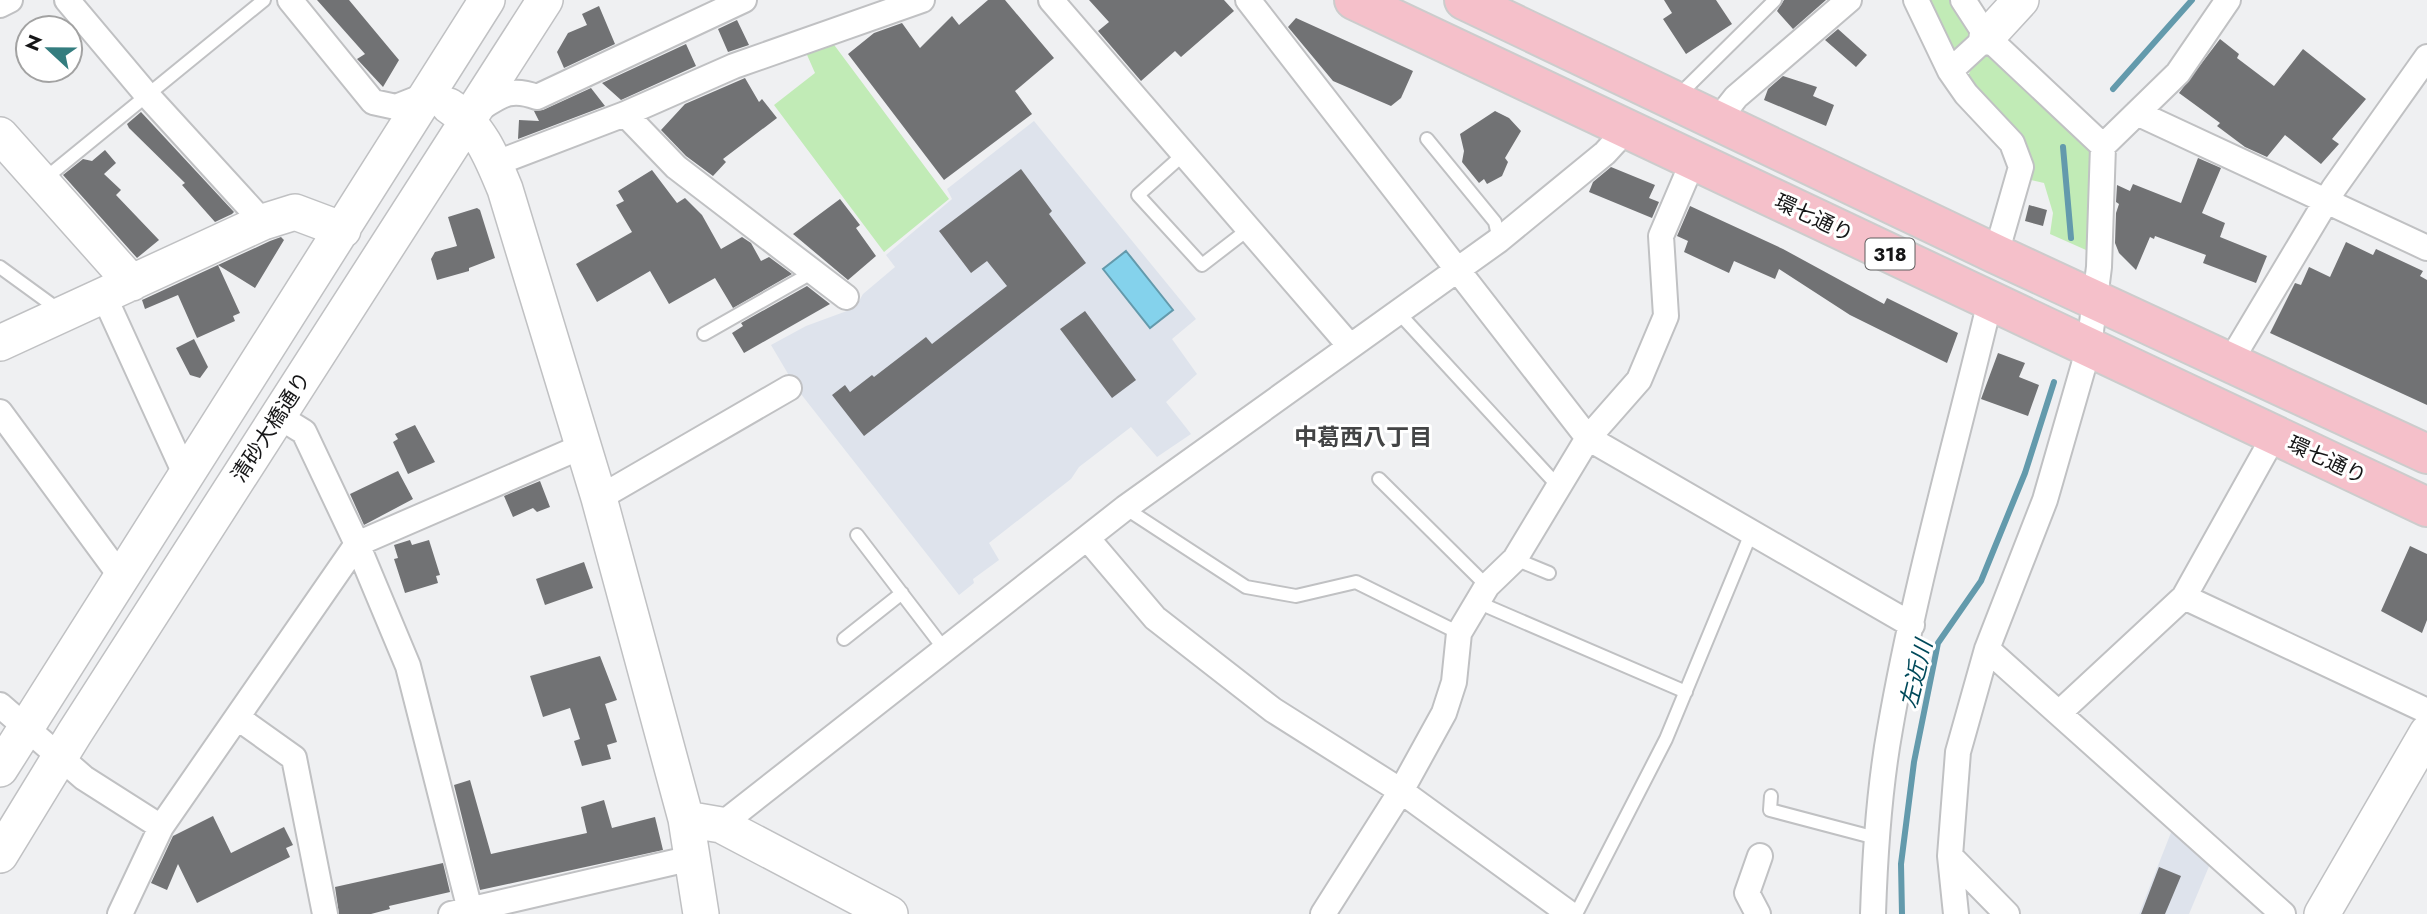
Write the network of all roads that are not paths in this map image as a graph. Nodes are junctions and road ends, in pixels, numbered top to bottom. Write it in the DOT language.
graph roads {
  1 [pos="10,0"];
  2 [pos="67,0"];
  3 [pos="264,0"];
  4 [pos="290,0"];
  5 [pos="487,0"];
  6 [pos="545,0"];
  7 [pos="744,0"];
  8 [pos="922,0"];
  9 [pos="1051,0"];
  10 [pos="1248,0"];
  11 [pos="1354,0"];
  12 [pos="1464,0"];
  13 [pos="1775,0"];
  14 [pos="1849,0"];
  15 [pos="1916,0"];
  16 [pos="1963,0"];
  17 [pos="2021,0"];
  18 [pos="2228,0"];
  19 [pos="0,5"];
  20 [pos="1987,37"];
  21 [pos="2427,57"];
  22 [pos="1950,71"];
  23 [pos="430,93"];
  24 [pos="147,95"];
  25 [pos="1674,100"];
  26 [pos="2137,113"];
  27 [pos="625,114"];
  28 [pos="467,118"];
  29 [pos="1717,121"];
  30 [pos="1627,129"];
  31 [pos="0,135"];
  32 [pos="1427,139"];
  33 [pos="2103,146"];
  34 [pos="1185,153"];
  35 [pos="1693,161"];
  36 [pos="494,164"];
  37 [pos="42,181"];
  38 [pos="2325,202"];
  39 [pos="263,222"];
  40 [pos="1250,228"];
  41 [pos="344,230"];
  42 [pos="1499,240"];
  43 [pos="2427,248"];
  44 [pos="1996,254"];
  45 [pos="0,267"];
  46 [pos="1457,270"];
  47 [pos="813,272"];
  48 [pos="118,290"];
  49 [pos="846,297"];
  50 [pos="2095,301"];
  51 [pos="1990,302"];
  52 [pos="1397,312"];
  53 [pos="63,313"];
  54 [pos="704,334"];
  55 [pos="0,343"];
  56 [pos="1349,345"];
  57 [pos="2089,347"];
  58 [pos="2231,362"];
  59 [pos="789,387"];
  60 [pos="0,412"];
  61 [pos="278,416"];
  62 [pos="2274,436"];
  63 [pos="1588,438"];
  64 [pos="583,446"];
  65 [pos="2427,454"];
  66 [pos="187,478"];
  67 [pos="1379,479"];
  68 [pos="1558,486"];
  69 [pos="599,498"];
  70 [pos="2427,507"];
  71 [pos="1125,508"];
  72 [pos="1752,531"];
  73 [pos="857,535"];
  74 [pos="1087,538"];
  75 [pos="357,544"];
  76 [pos="1515,559"];
  77 [pos="1549,573"];
  78 [pos="122,578"];
  79 [pos="902,593"];
  80 [pos="1482,594"];
  81 [pos="2184,597"];
  82 [pos="1912,625"];
  83 [pos="1459,633"];
  84 [pos="844,639"];
  85 [pos="1987,649"];
  86 [pos="945,650"];
  87 [pos="1686,692"];
  88 [pos="0,705"];
  89 [pos="2427,711"];
  90 [pos="2059,713"];
  91 [pos="238,718"];
  92 [pos="27,728"];
  93 [pos="2427,733"];
  94 [pos="60,758"];
  95 [pos="0,769"];
  96 [pos="1401,791"];
  97 [pos="1771,796"];
  98 [pos="686,819"];
  99 [pos="721,825"];
  100 [pos="161,827"];
  101 [pos="1876,838"];
  102 [pos="0,855"];
  103 [pos="1760,856"];
  104 [pos="1950,856"];
  105 [pos="692,858"];
  106 [pos="464,913"];
  107 [pos="120,914"];
  108 [pos="325,914"];
  109 [pos="701,914"];
  110 [pos="890,914"];
  111 [pos="1323,914"];
  112 [pos="1570,914"];
  113 [pos="1576,914"];
  114 [pos="1758,914"];
  115 [pos="1873,914"];
  116 [pos="1956,914"];
  117 [pos="2007,914"];
  118 [pos="2283,914"];
  119 [pos="2322,914"];
  1 -- 19 [label="street"];
  2 -- 24 [label="street"];
  3 -- 24 [label="lane"];
  4 -- 23 [label="street"];
  5 -- 23 [label="main road, 清砂大橋通り"];
  6 -- 28 [label="main road, 清砂大橋通り"];
  7 -- 28 [label="street"];
  8 -- 27 [label="street"];
  9 -- 34 [label="street"];
  10 -- 46 [label="street"];
  11 -- 30 [label="main road, 環七通り / 318"];
  12 -- 25 [label="main road, 318"];
  13 -- 25 [label="lane"];
  14 -- 29 [label="street"];
  15 -- 22 [label="street"];
  16 -- 20 [label="street"];
  17 -- 20 [label="main road"];
  18 -- 26 [label="street"];
  20 -- 22 [label="street"];
  20 -- 33 [label="street"];
  21 -- 38 [label="street"];
  22 -- 44 [label="street"];
  23 -- 28 [label="main road"];
  23 -- 41 [label="main road, 清砂大橋通り"];
  24 -- 37 [label="lane"];
  24 -- 39 [label="street"];
  25 -- 29 [label="main road, 318"];
  26 -- 33 [label="street"];
  26 -- 38 [label="street"];
  27 -- 36 [label="street"];
  27 -- 47 [label="street"];
  28 -- 36 [label="main road"];
  28 -- 61 [label="main road, 清砂大橋通り"];
  29 -- 44 [label="main road, 318"];
  30 -- 35 [label="main road, 環七通り / 318"];
  30 -- 42 [label="street"];
  31 -- 37 [label="main road"];
  32 -- 42 [label="lane"];
  33 -- 50 [label="street"];
  34 -- 40 [label="street"];
  34 -- 40 [label="lane"];
  35 -- 51 [label="main road, 環七通り / 318"];
  35 -- 63 [label="street"];
  36 -- 64 [label="main road"];
  37 -- 48 [label="main road"];
  38 -- 43 [label="street"];
  38 -- 58 [label="street"];
  39 -- 41 [label="main road"];
  39 -- 48 [label="main road"];
  40 -- 56 [label="street"];
  41 -- 66 [label="main road, 清砂大橋通り"];
  42 -- 46 [label="street"];
  44 -- 50 [label="main road, 318"];
  45 -- 53 [label="lane"];
  46 -- 52 [label="street"];
  46 -- 63 [label="street"];
  47 -- 49 [label="street"];
  47 -- 54 [label="lane"];
  48 -- 53 [label="main road"];
  48 -- 66 [label="street"];
  50 -- 57 [label="street"];
  50 -- 58 [label="main road, 318"];
  51 -- 57 [label="main road, 環七通り / 318"];
  51 -- 82 [label="street"];
  52 -- 56 [label="street"];
  52 -- 68 [label="lane"];
  53 -- 55 [label="main road"];
  56 -- 71 [label="street"];
  57 -- 62 [label="main road, 環七通り / 318"];
  57 -- 85 [label="street"];
  58 -- 65 [label="main road, 318"];
  59 -- 69 [label="street"];
  60 -- 78 [label="street"];
  61 -- 75 [label="street"];
  61 -- 94 [label="main road, 清砂大橋通り"];
  62 -- 70 [label="main road, 環七通り / 318"];
  62 -- 81 [label="street"];
  63 -- 68 [label="street"];
  63 -- 72 [label="street"];
  64 -- 69 [label="main road"];
  64 -- 75 [label="street"];
  66 -- 78 [label="main road, 清砂大橋通り"];
  67 -- 80 [label="lane"];
  68 -- 76 [label="street"];
  69 -- 98 [label="main road"];
  71 -- 74 [label="street"];
  71 -- 83 [label="lane"];
  72 -- 82 [label="street"];
  72 -- 87 [label="lane"];
  73 -- 79 [label="lane"];
  74 -- 86 [label="street"];
  74 -- 96 [label="street"];
  75 -- 91 [label="street"];
  75 -- 106 [label="street"];
  76 -- 77 [label="lane"];
  76 -- 80 [label="street"];
  78 -- 92 [label="main road, 清砂大橋通り"];
  79 -- 84 [label="lane"];
  79 -- 86 [label="lane"];
  80 -- 83 [label="street"];
  80 -- 87 [label="lane"];
  81 -- 89 [label="street"];
  81 -- 90 [label="street"];
  82 -- 101 [label="street"];
  83 -- 96 [label="street"];
  85 -- 90 [label="street"];
  85 -- 104 [label="street"];
  86 -- 99 [label="street"];
  87 -- 113 [label="lane"];
  88 -- 92 [label="street"];
  90 -- 118 [label="street"];
  91 -- 100 [label="street"];
  91 -- 108 [label="street"];
  92 -- 94 [label="street"];
  92 -- 95 [label="main road, 清砂大橋通り"];
  93 -- 119 [label="main road"];
  94 -- 100 [label="street"];
  94 -- 102 [label="main road, 清砂大橋通り"];
  96 -- 111 [label="street"];
  96 -- 112 [label="street"];
  97 -- 101 [label="lane"];
  98 -- 99 [label="main road"];
  98 -- 105 [label="main road"];
  99 -- 110 [label="main road"];
  100 -- 107 [label="street"];
  101 -- 115 [label="street"];
  103 -- 114 [label="street"];
  104 -- 116 [label="street"];
  104 -- 117 [label="street"];
  105 -- 106 [label="street"];
  105 -- 109 [label="main road"];
}
